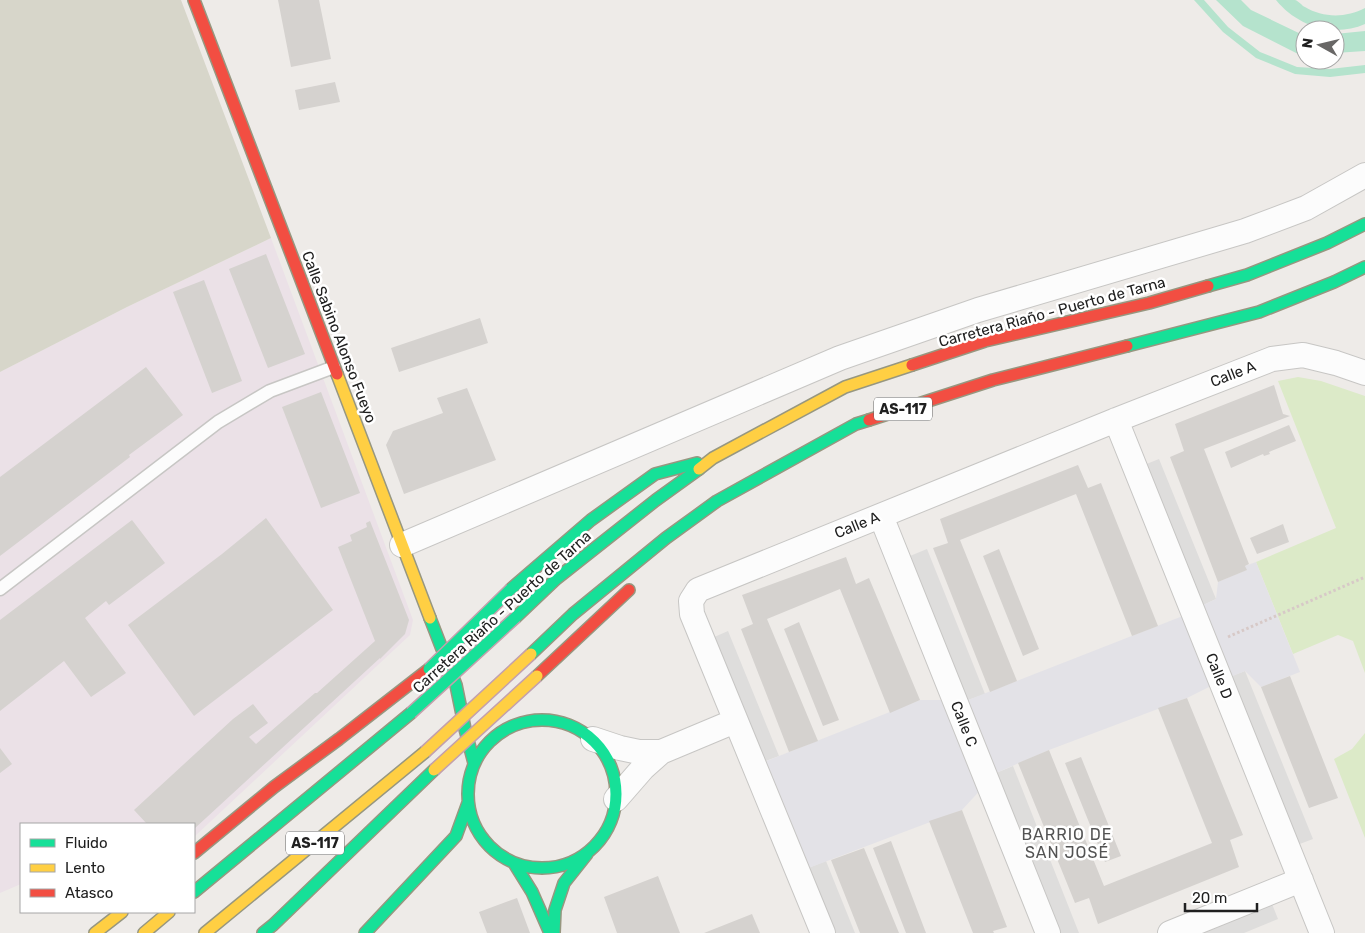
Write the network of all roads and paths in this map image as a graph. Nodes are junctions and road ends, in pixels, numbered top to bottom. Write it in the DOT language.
graph roads {
  1 [pos="194,0"];
  2 [pos="1365,175"];
  3 [pos="1365,224"];
  4 [pos="1365,266"];
  5 [pos="334,367"];
  6 [pos="1365,373"];
  7 [pos="1116,420"];
  8 [pos="713,458"];
  9 [pos="717,500"];
  10 [pos="881,516"];
  11 [pos="678,543"];
  12 [pos="402,544"];
  13 [pos="1365,577"];
  14 [pos="636,583"];
  15 [pos="0,589"];
  16 [pos="1207,646"];
  17 [pos="456,685"];
  18 [pos="736,721"];
  19 [pos="521,722"];
  20 [pos="593,739"];
  21 [pos="661,752"];
  22 [pos="474,763"];
  23 [pos="616,799"];
  24 [pos="468,803"];
  25 [pos="590,851"];
  26 [pos="195,852"];
  27 [pos="479,854"];
  28 [pos="455,857"];
  29 [pos="509,860"];
  30 [pos="431,863"];
  31 [pos="1301,880"];
  32 [pos="195,891"];
  33 [pos="121,913"];
  34 [pos="168,913"];
  35 [pos="365,932"];
  36 [pos="95,933"];
  37 [pos="144,933"];
  38 [pos="205,933"];
  39 [pos="263,933"];
  40 [pos="550,933"];
  41 [pos="554,933"];
  42 [pos="823,933"];
  43 [pos="1048,933"];
  44 [pos="1170,933"];
  45 [pos="1322,933"];
  1 -- 5 [label="main road, Calle Sabino Alonso Fueyo"];
  2 -- 12 [label="street"];
  3 -- 8 [label="main road, Carretera Riaño - Puerto de Tarna / AS-117"];
  4 -- 9 [label="main road, AS-117"];
  5 -- 12 [label="main road, Calle Sabino Alonso Fueyo"];
  5 -- 15 [label="lane"];
  6 -- 7 [label="street, Calle A"];
  7 -- 10 [label="street, Calle A"];
  7 -- 16 [label="street, Calle D"];
  8 -- 26 [label="main road, bridge"];
  8 -- 32 [label="main road, Carretera Riaño - Puerto de Tarna / AS-117, bridge"];
  9 -- 11 [label="main road"];
  9 -- 38 [label="main road, AS-117, bridge"];
  10 -- 18 [label="street, Calle A"];
  10 -- 43 [label="street, Calle C"];
  12 -- 17 [label="main road, Calle Sabino Alonso Fueyo"];
  13 -- 16 [label="path"];
  14 -- 39 [label="main road, bridge"];
  16 -- 31 [label="street, Calle D"];
  17 -- 19 [label="main road"];
  17 -- 22 [label="main road, Calle Sabino Alonso Fueyo"];
  18 -- 21 [label="street"];
  18 -- 42 [label="street, Calle A"];
  19 -- 20 [label="main road"];
  19 -- 22 [label="main road"];
  20 -- 21 [label="street"];
  20 -- 23 [label="main road"];
  21 -- 23 [label="street"];
  22 -- 24 [label="main road"];
  23 -- 25 [label="main road"];
  24 -- 29 [label="main road"];
  24 -- 30 [label="main road"];
  25 -- 29 [label="main road"];
  25 -- 41 [label="main road"];
  27 -- 29 [label="main road"];
  28 -- 30 [label="main road"];
  29 -- 40 [label="main road"];
  30 -- 35 [label="main road"];
  31 -- 44 [label="street"];
  31 -- 45 [label="street, Calle D"];
  33 -- 36 [label="main road"];
  34 -- 37 [label="main road"];
}
